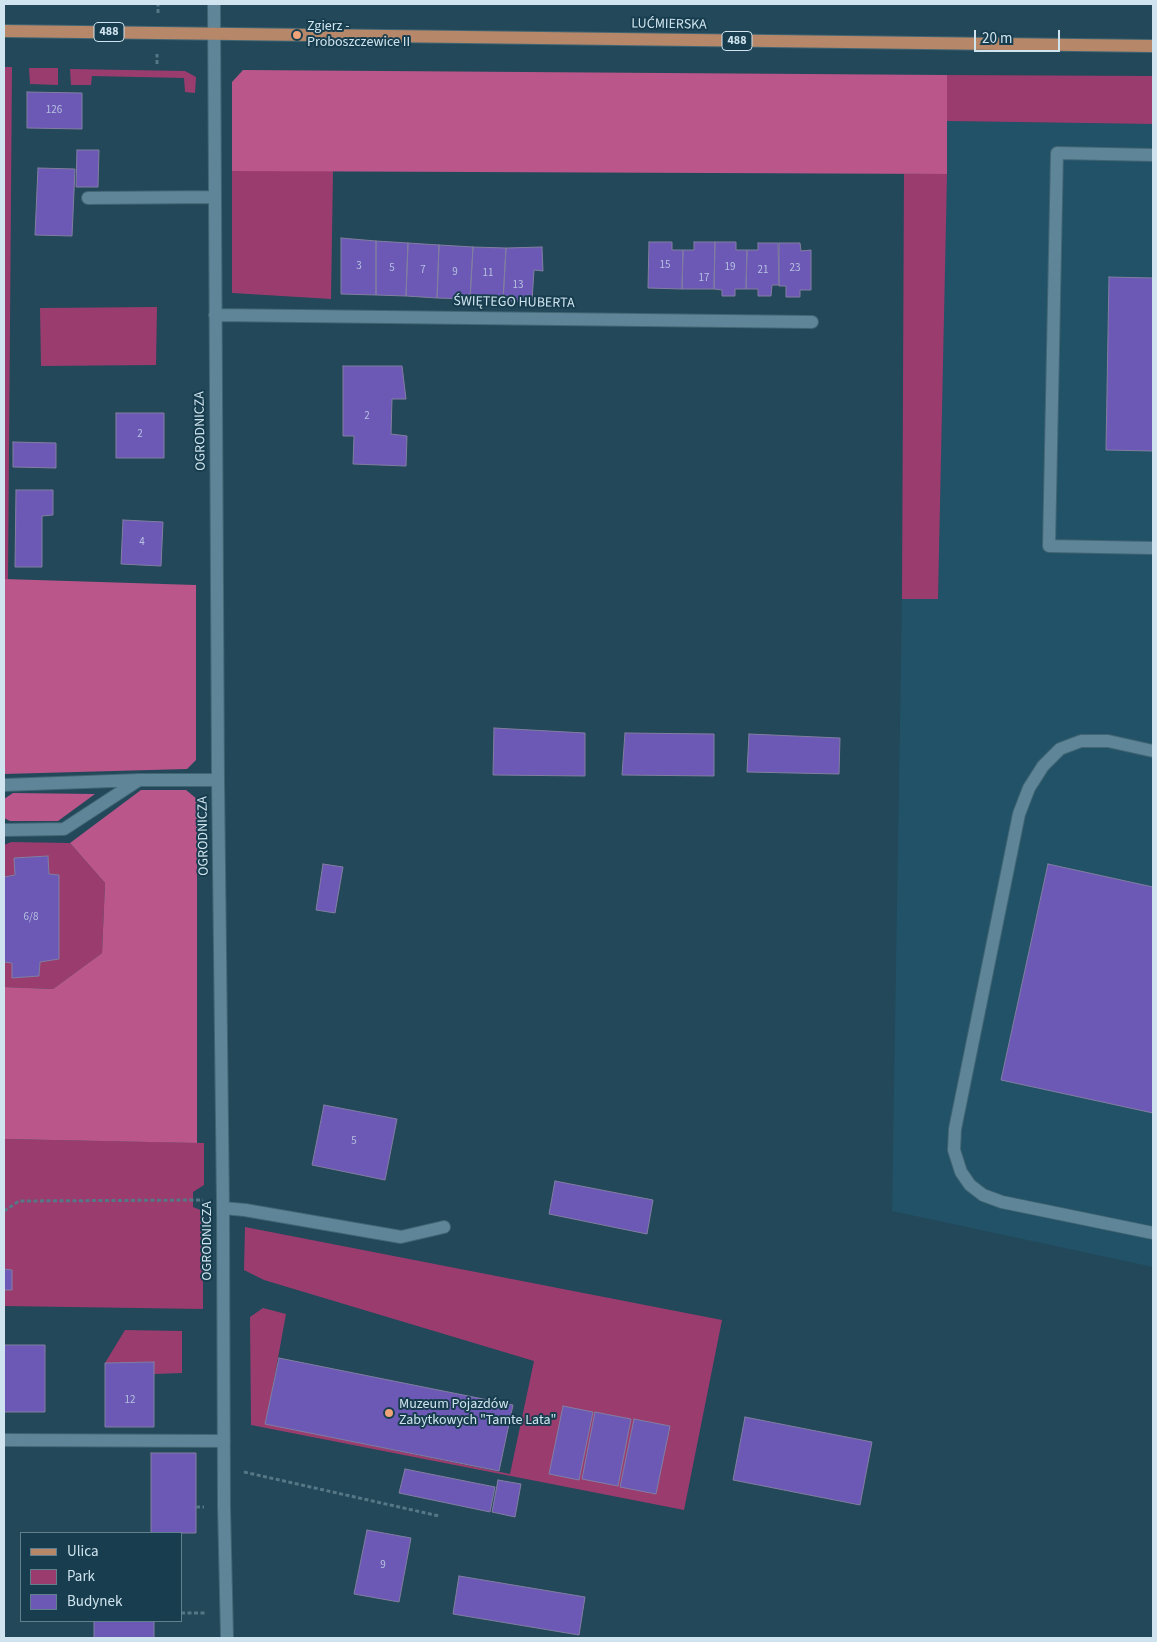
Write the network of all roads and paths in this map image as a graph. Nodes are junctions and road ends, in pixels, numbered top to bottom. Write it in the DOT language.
graph roads {
  1 [pos="214,4"];
  2 [pos="4,31"];
  3 [pos="214,34"];
  4 [pos="1153,46"];
  5 [pos="1153,155"];
  6 [pos="214,197"];
  7 [pos="88,198"];
  8 [pos="215,315"];
  9 [pos="812,322"];
  10 [pos="1153,548"];
  11 [pos="1153,751"];
  12 [pos="138,780"];
  13 [pos="218,780"];
  14 [pos="4,785"];
  15 [pos="4,830"];
  16 [pos="223,1204"];
  17 [pos="4,1211"];
  18 [pos="444,1227"];
  19 [pos="1153,1233"];
  20 [pos="4,1440"];
  21 [pos="224,1441"];
  22 [pos="224,1468"];
  23 [pos="438,1516"];
  24 [pos="227,1638"];
  1 -- 3 [label="street, OGRODNICZA"];
  2 -- 3 [label="main road, 488"];
  3 -- 4 [label="main road, LUĆMIERSKA / 488"];
  3 -- 6 [label="street, OGRODNICZA"];
  5 -- 10 [label="street"];
  6 -- 7 [label="street"];
  6 -- 8 [label="street, OGRODNICZA"];
  8 -- 9 [label="street, ŚWIĘTEGO HUBERTA"];
  8 -- 13 [label="street, OGRODNICZA"];
  11 -- 19 [label="street"];
  12 -- 13 [label="street"];
  12 -- 14 [label="street"];
  12 -- 15 [label="street"];
  13 -- 16 [label="street, OGRODNICZA"];
  16 -- 17 [label="path"];
  16 -- 18 [label="street"];
  16 -- 21 [label="street, OGRODNICZA"];
  20 -- 21 [label="street"];
  21 -- 22 [label="street, OGRODNICZA"];
  22 -- 23 [label="path"];
  22 -- 24 [label="street, OGRODNICZA"];
}
